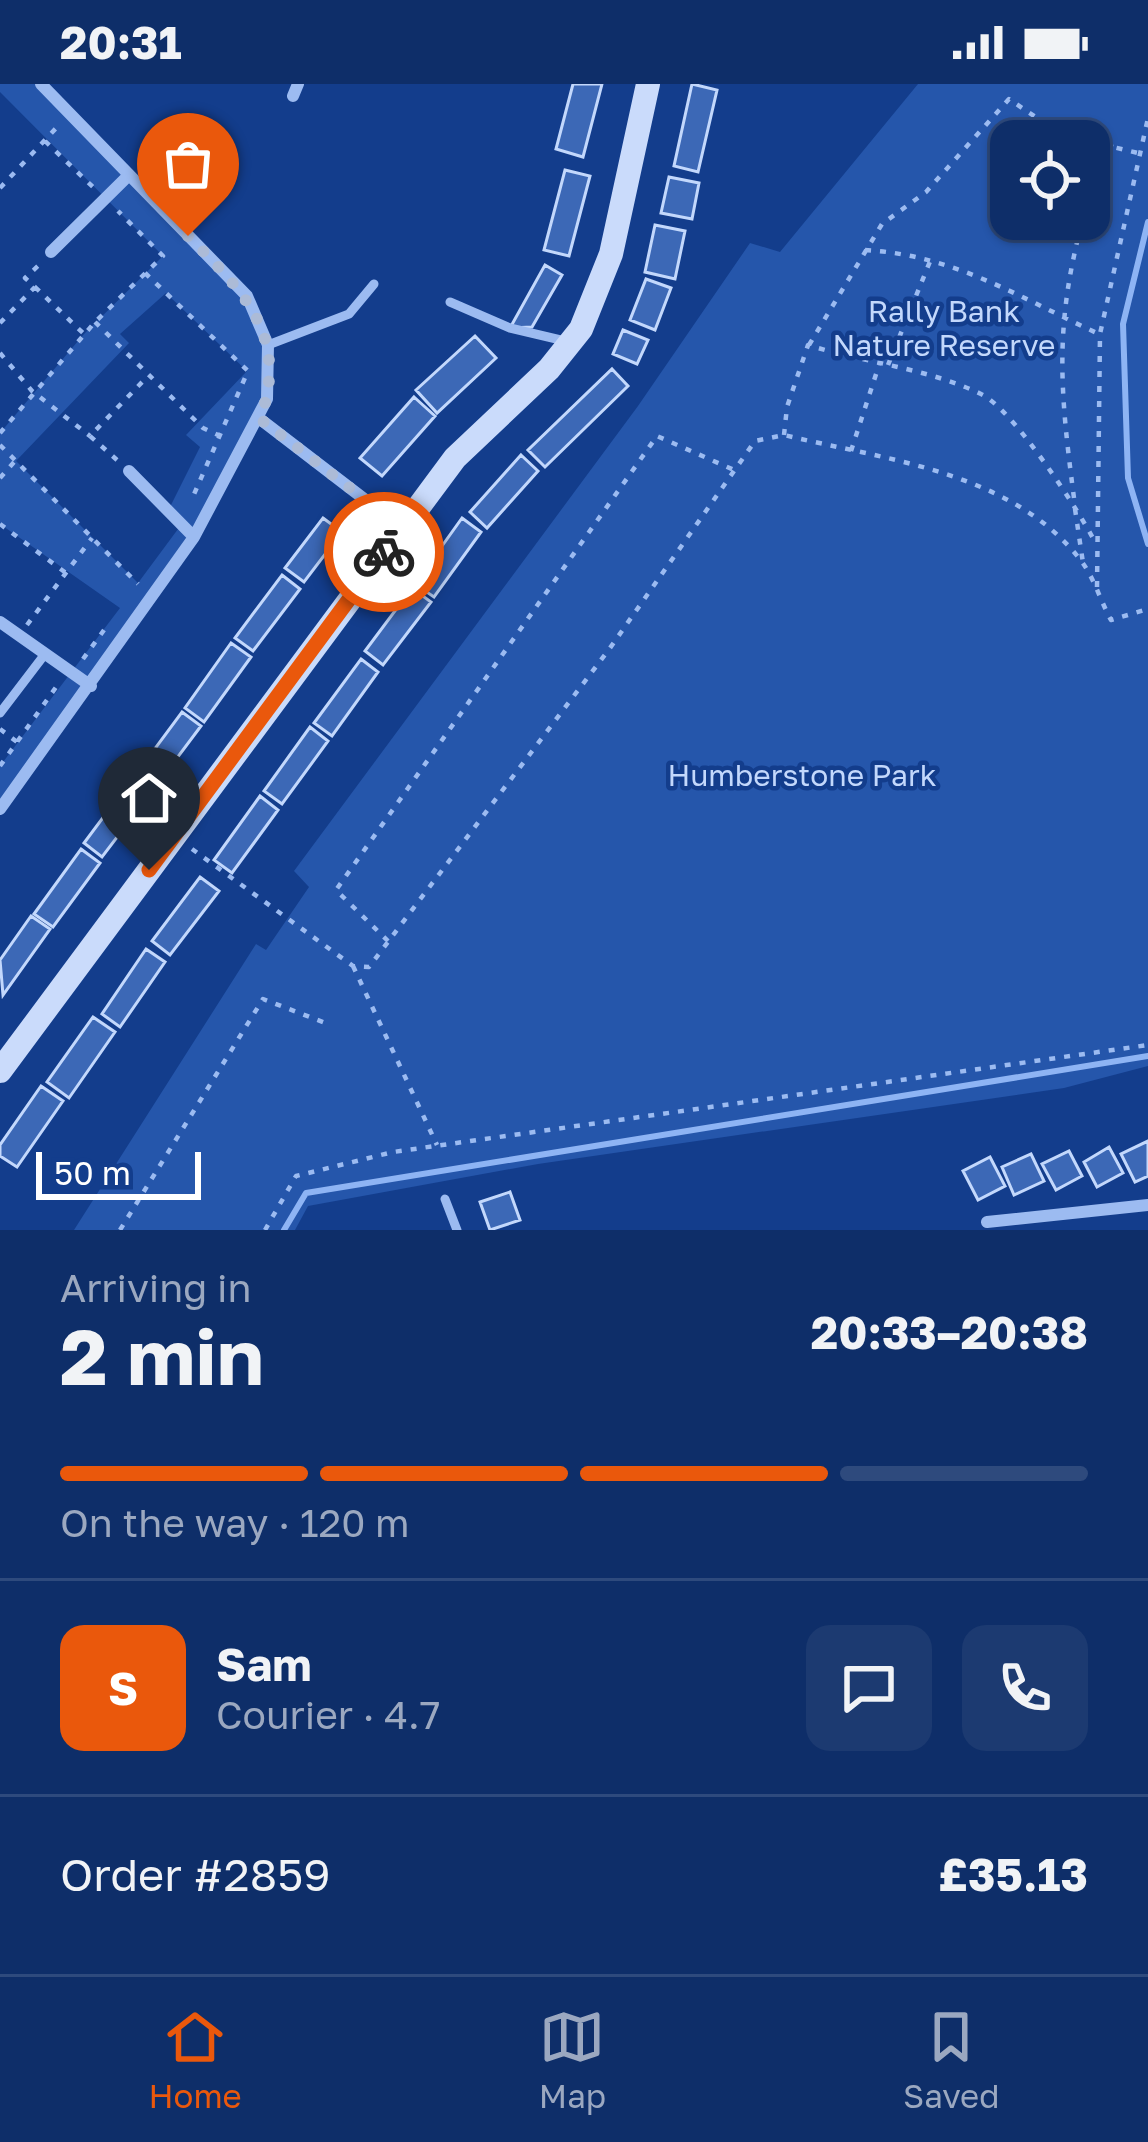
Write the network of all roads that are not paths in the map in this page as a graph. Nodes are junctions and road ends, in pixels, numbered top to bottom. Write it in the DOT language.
graph roads {
  1 [pos="41,84"];
  2 [pos="648,84"];
  3 [pos="129,175"];
  4 [pos="51,252"];
  5 [pos="374,284"];
  6 [pos="450,302"];
  7 [pos="576,336"];
  8 [pos="268,345"];
  9 [pos="260,419"];
  10 [pos="129,471"];
  11 [pos="402,528"];
  12 [pos="194,537"];
  13 [pos="0,622"];
  14 [pos="45,654"];
  15 [pos="91,686"];
  16 [pos="0,713"];
  17 [pos="0,809"];
  18 [pos="0,1071"];
  19 [pos="445,1199"];
  20 [pos="1148,1204"];
  21 [pos="987,1222"];
  22 [pos="457,1230"];
  1 -- 3 [label="street"];
  2 -- 7 [label="street"];
  3 -- 4 [label="street"];
  3 -- 8 [label="street"];
  5 -- 8 [label="lane"];
  6 -- 7 [label="lane"];
  7 -- 11 [label="street"];
  8 -- 9 [label="street"];
  9 -- 11 [label="street"];
  9 -- 12 [label="street"];
  10 -- 12 [label="street"];
  11 -- 18 [label="street"];
  12 -- 15 [label="street"];
  13 -- 14 [label="street"];
  14 -- 15 [label="street"];
  14 -- 16 [label="lane"];
  15 -- 17 [label="street"];
  19 -- 22 [label="lane"];
  20 -- 21 [label="street"];
}
